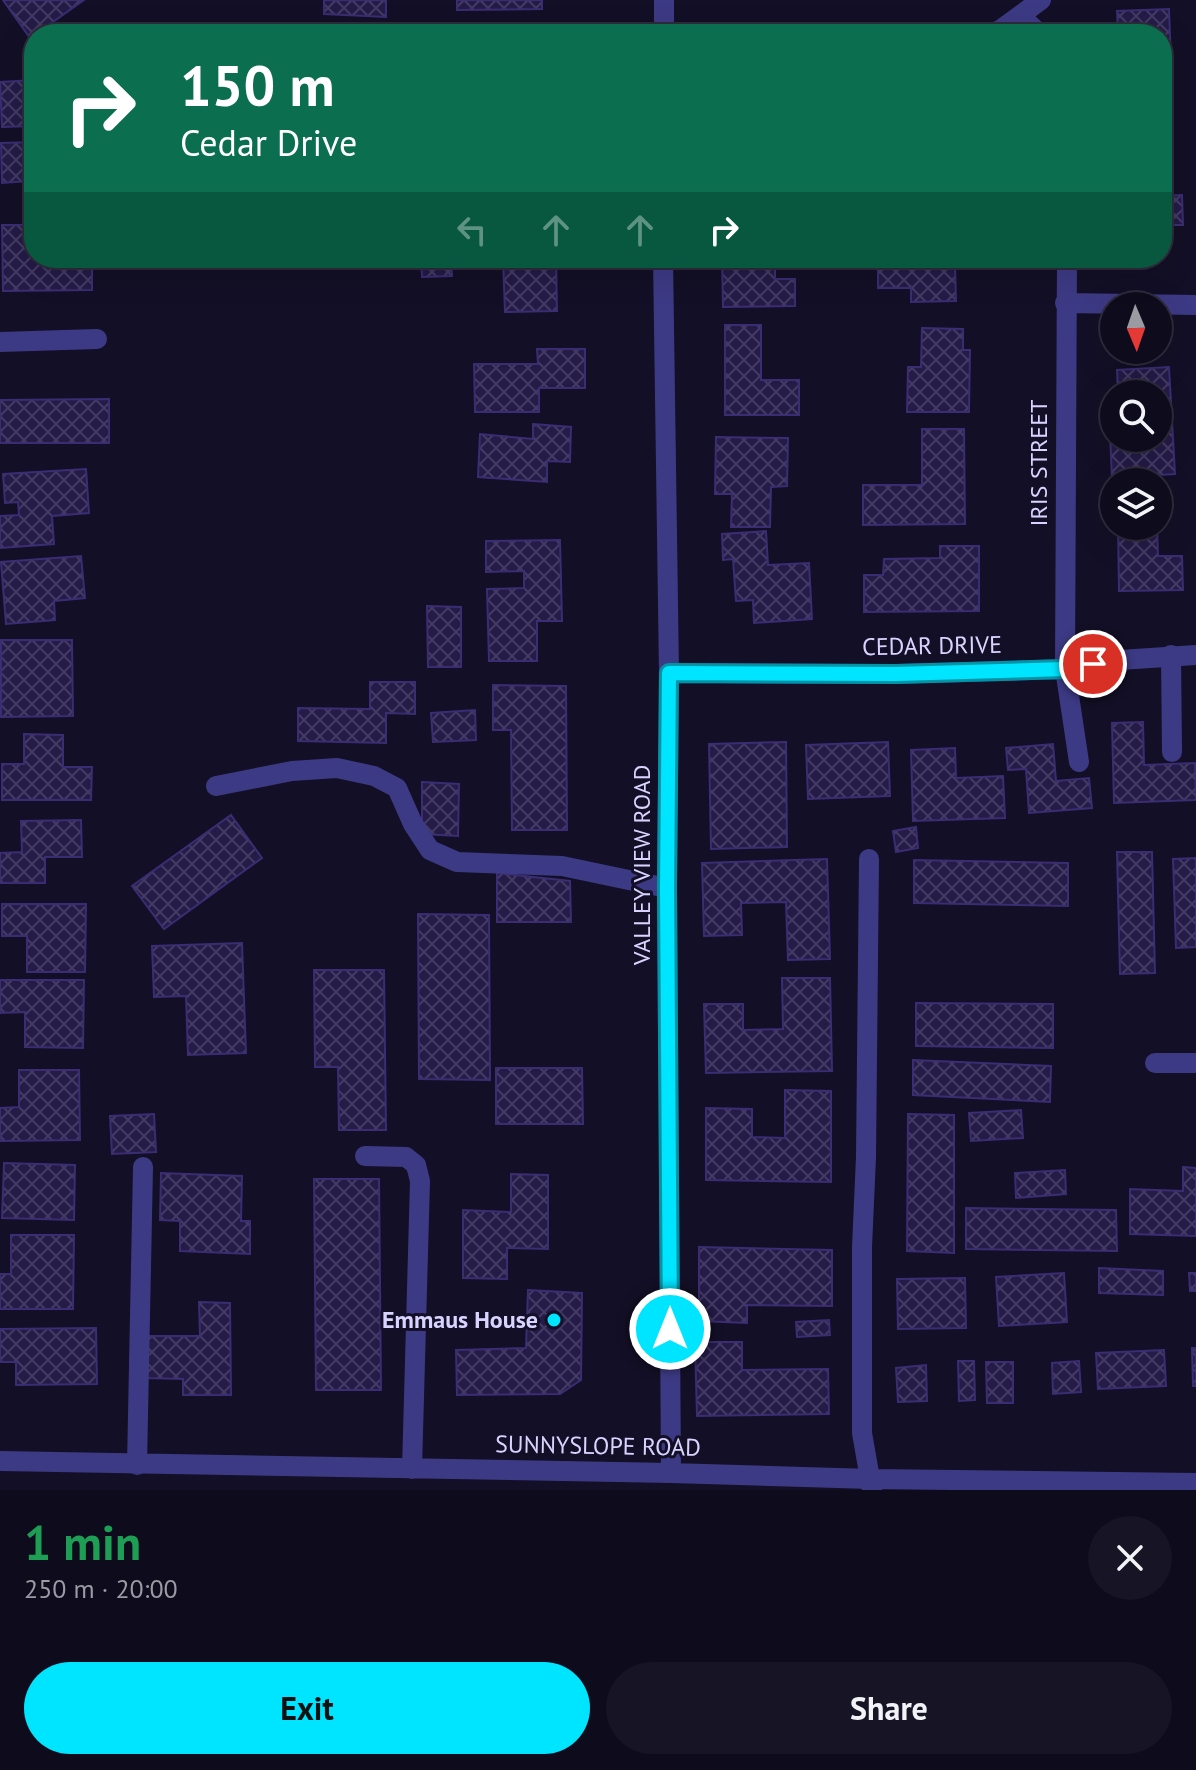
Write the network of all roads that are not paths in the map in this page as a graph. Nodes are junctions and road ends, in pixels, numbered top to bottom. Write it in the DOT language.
graph roads {
  1 [pos="664,0"];
  2 [pos="1041,0"];
  3 [pos="1020,16"];
  4 [pos="664,24"];
  5 [pos="1007,24"];
  6 [pos="1029,24"];
  7 [pos="663,268"];
  8 [pos="1067,268"];
  9 [pos="1065,303"];
  10 [pos="1196,305"];
  11 [pos="97,339"];
  12 [pos="0,342"];
  13 [pos="1171,655"];
  14 [pos="1196,655"];
  15 [pos="1065,669"];
  16 [pos="669,673"];
  17 [pos="1172,752"];
  18 [pos="1079,762"];
  19 [pos="216,786"];
  20 [pos="869,859"];
  21 [pos="667,888"];
  22 [pos="1155,1063"];
  23 [pos="1196,1063"];
  24 [pos="365,1156"];
  25 [pos="143,1167"];
  26 [pos="0,1461"];
  27 [pos="137,1465"];
  28 [pos="412,1469"];
  29 [pos="671,1473"];
  30 [pos="1196,1483"];
  31 [pos="871,1484"];
  1 -- 4 [label="street"];
  2 -- 3 [label="street"];
  3 -- 5 [label="street"];
  3 -- 6 [label="street"];
  7 -- 16 [label="street, VALLEY VIEW ROAD"];
  8 -- 9 [label="street, IRIS STREET"];
  9 -- 10 [label="street"];
  9 -- 15 [label="street, IRIS STREET"];
  11 -- 12 [label="street"];
  13 -- 14 [label="street, CEDAR DRIVE"];
  13 -- 15 [label="street, CEDAR DRIVE"];
  13 -- 17 [label="street"];
  15 -- 16 [label="street, CEDAR DRIVE"];
  15 -- 18 [label="street, IRIS STREET"];
  16 -- 21 [label="street, VALLEY VIEW ROAD"];
  19 -- 21 [label="street"];
  20 -- 31 [label="street"];
  21 -- 29 [label="street, VALLEY VIEW ROAD"];
  22 -- 23 [label="street"];
  24 -- 28 [label="street"];
  25 -- 27 [label="street"];
  26 -- 27 [label="street, SUNNYSLOPE ROAD"];
  27 -- 28 [label="street, SUNNYSLOPE ROAD"];
  28 -- 29 [label="street, SUNNYSLOPE ROAD"];
  29 -- 31 [label="street, SUNNYSLOPE ROAD"];
  30 -- 31 [label="street, SUNNYSLOPE ROAD"];
}
